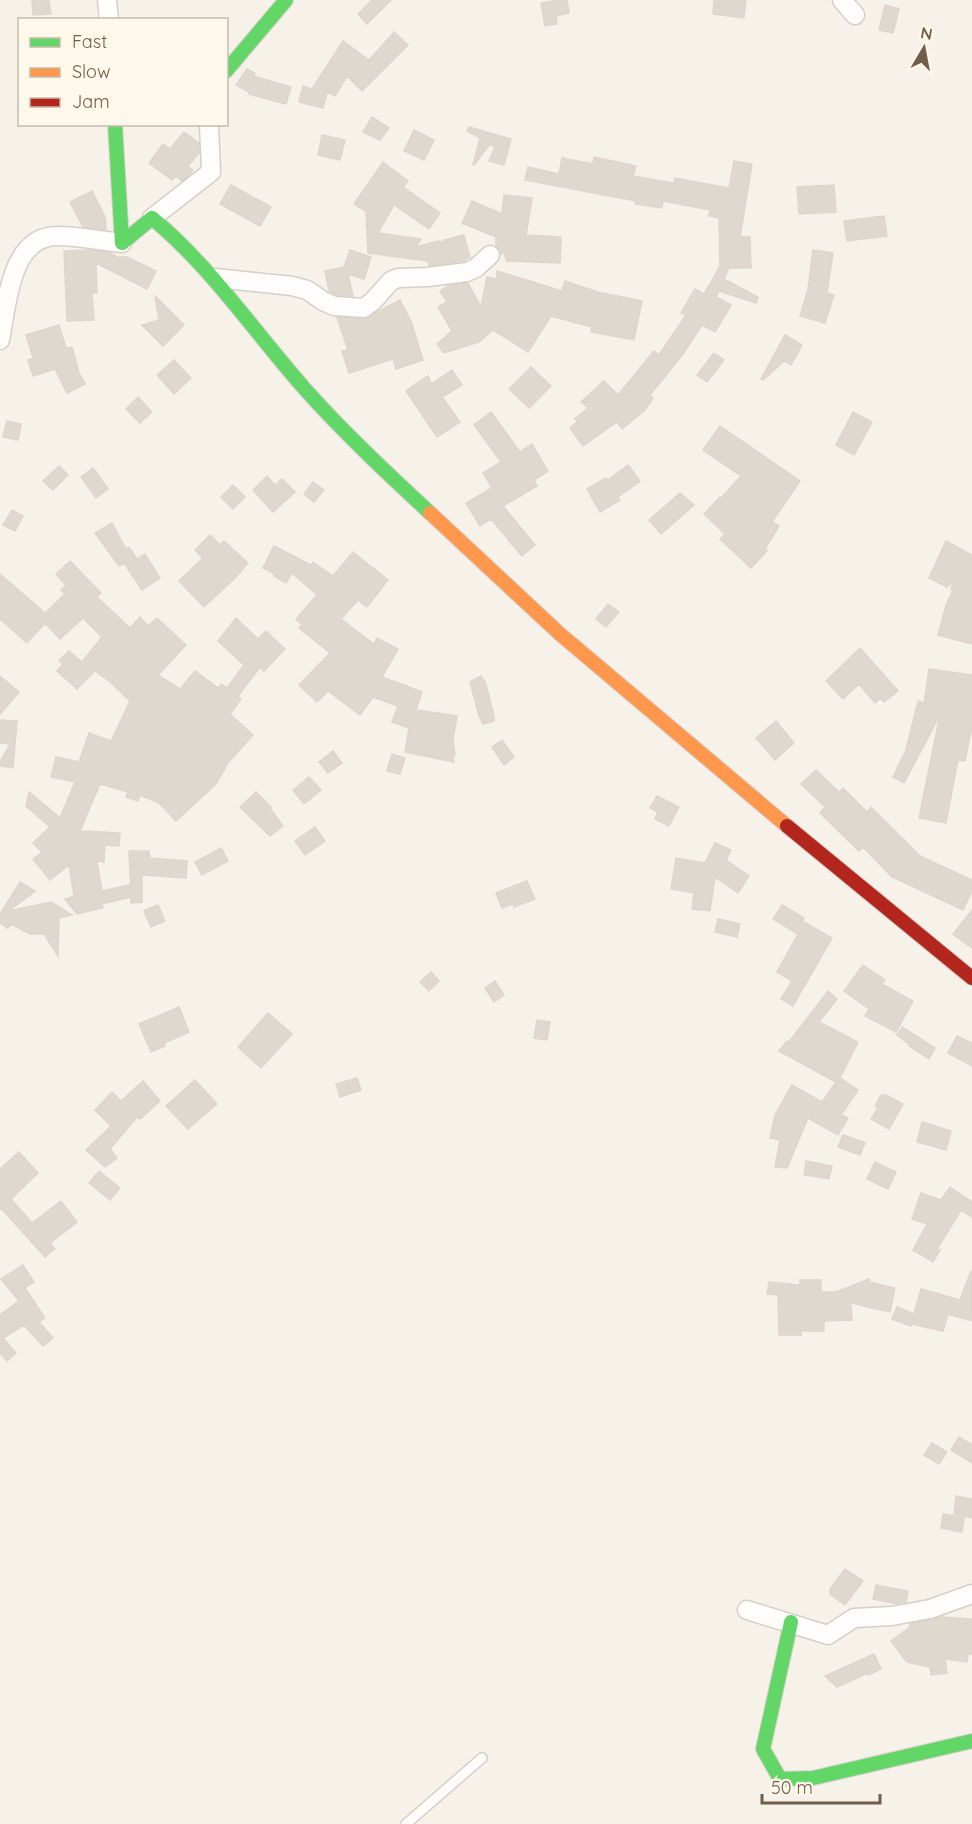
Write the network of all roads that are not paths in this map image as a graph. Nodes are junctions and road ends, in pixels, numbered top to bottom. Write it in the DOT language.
graph roads {
  1 [pos="107,0"];
  2 [pos="286,0"];
  3 [pos="842,0"];
  4 [pos="855,15"];
  5 [pos="109,18"];
  6 [pos="228,69"];
  7 [pos="115,126"];
  8 [pos="209,126"];
  9 [pos="152,218"];
  10 [pos="122,243"];
  11 [pos="490,255"];
  12 [pos="216,278"];
  13 [pos="0,340"];
  14 [pos="972,978"];
  15 [pos="972,1594"];
  16 [pos="747,1610"];
  17 [pos="791,1622"];
  18 [pos="972,1741"];
  19 [pos="482,1758"];
  20 [pos="406,1824"];
  1 -- 5 [label="street"];
  2 -- 6 [label="street"];
  3 -- 4 [label="street"];
  7 -- 10 [label="street"];
  8 -- 9 [label="street"];
  9 -- 10 [label="street"];
  9 -- 12 [label="street"];
  10 -- 13 [label="street"];
  11 -- 12 [label="street"];
  12 -- 14 [label="street"];
  15 -- 17 [label="street"];
  16 -- 17 [label="street"];
  17 -- 18 [label="street"];
  19 -- 20 [label="lane"];
}
